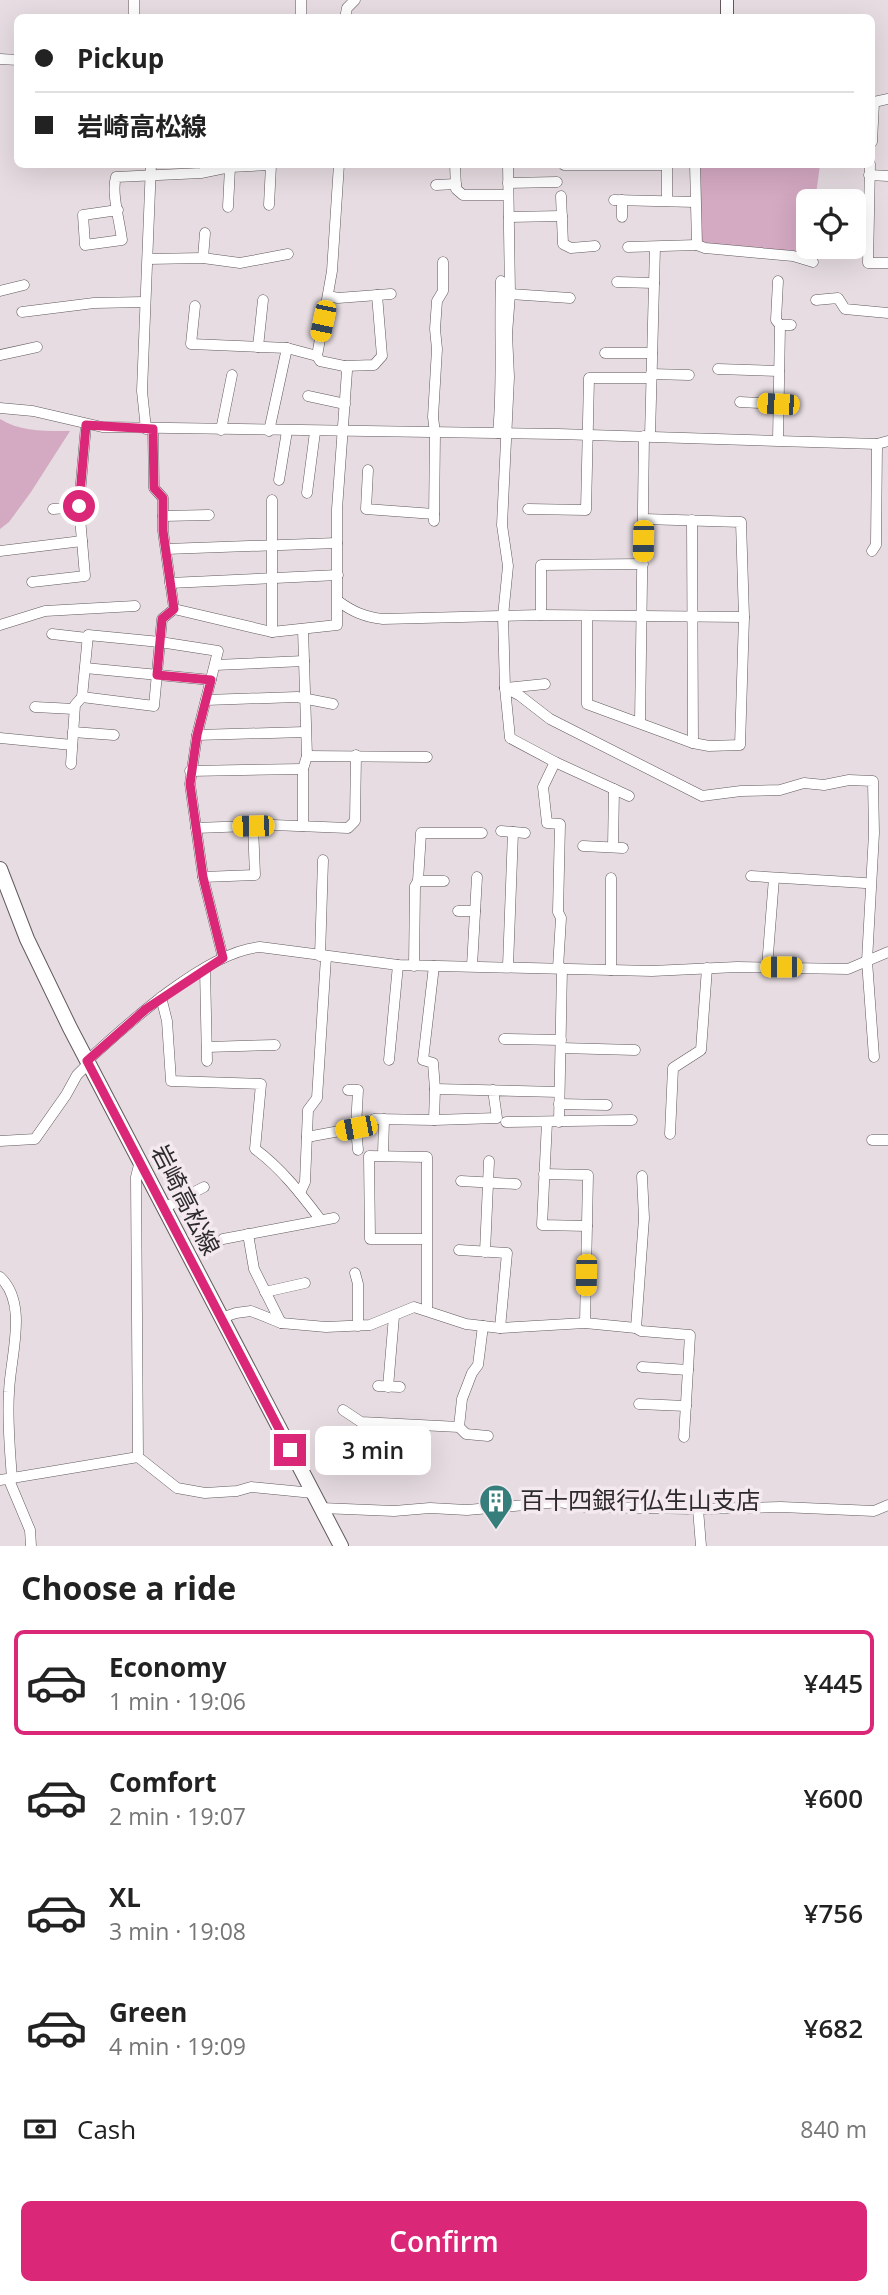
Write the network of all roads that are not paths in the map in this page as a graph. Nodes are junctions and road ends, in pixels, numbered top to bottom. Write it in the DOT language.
graph roads {
  1 [pos="355,0"];
  2 [pos="345,14"];
  3 [pos="225,168"];
  4 [pos="230,168"];
  5 [pos="271,168"];
  6 [pos="339,168"];
  7 [pos="455,168"];
  8 [pos="508,168"];
  9 [pos="667,168"];
  10 [pos="695,168"];
  11 [pos="150,169"];
  12 [pos="870,170"];
  13 [pos="888,176"];
  14 [pos="557,182"];
  15 [pos="508,183"];
  16 [pos="436,184"];
  17 [pos="456,184"];
  18 [pos="508,195"];
  19 [pos="561,196"];
  20 [pos="667,201"];
  21 [pos="695,202"];
  22 [pos="270,205"];
  23 [pos="228,207"];
  24 [pos="118,210"];
  25 [pos="562,216"];
  26 [pos="509,217"];
  27 [pos="622,217"];
  28 [pos="205,233"];
  29 [pos="697,245"];
  30 [pos="595,246"];
  31 [pos="628,247"];
  32 [pos="655,247"];
  33 [pos="288,254"];
  34 [pos="203,258"];
  35 [pos="148,259"];
  36 [pos="443,262"];
  37 [pos="813,262"];
  38 [pos="888,263"];
  39 [pos="501,281"];
  40 [pos="778,281"];
  41 [pos="617,282"];
  42 [pos="654,283"];
  43 [pos="24,285"];
  44 [pos="0,290"];
  45 [pos="391,294"];
  46 [pos="510,294"];
  47 [pos="377,295"];
  48 [pos="328,296"];
  49 [pos="570,298"];
  50 [pos="263,300"];
  51 [pos="816,300"];
  52 [pos="144,302"];
  53 [pos="195,306"];
  54 [pos="22,313"];
  55 [pos="888,313"];
  56 [pos="37,347"];
  57 [pos="258,347"];
  58 [pos="287,348"];
  59 [pos="605,353"];
  60 [pos="652,353"];
  61 [pos="0,355"];
  62 [pos="317,356"];
  63 [pos="344,366"];
  64 [pos="718,369"];
  65 [pos="779,371"];
  66 [pos="232,375"];
  67 [pos="689,375"];
  68 [pos="651,376"];
  69 [pos="308,396"];
  70 [pos="740,402"];
  71 [pos="345,404"];
  72 [pos="778,404"];
  73 [pos="0,408"];
  74 [pos="86,425"];
  75 [pos="149,429"];
  76 [pos="221,430"];
  77 [pos="269,431"];
  78 [pos="286,431"];
  79 [pos="315,432"];
  80 [pos="344,432"];
  81 [pos="435,433"];
  82 [pos="502,433"];
  83 [pos="588,434"];
  84 [pos="647,436"];
  85 [pos="778,440"];
  86 [pos="883,442"];
  87 [pos="368,470"];
  88 [pos="279,481"];
  89 [pos="307,493"];
  90 [pos="272,500"];
  91 [pos="79,507"];
  92 [pos="53,509"];
  93 [pos="528,509"];
  94 [pos="209,514"];
  95 [pos="163,516"];
  96 [pos="644,519"];
  97 [pos="692,520"];
  98 [pos="82,541"];
  99 [pos="337,543"];
  100 [pos="270,545"];
  101 [pos="166,549"];
  102 [pos="0,551"];
  103 [pos="872,551"];
  104 [pos="643,564"];
  105 [pos="338,575"];
  106 [pos="271,578"];
  107 [pos="32,582"];
  108 [pos="170,583"];
  109 [pos="338,601"];
  110 [pos="135,606"];
  111 [pos="174,609"];
  112 [pos="541,615"];
  113 [pos="642,615"];
  114 [pos="503,616"];
  115 [pos="587,616"];
  116 [pos="693,616"];
  117 [pos="744,617"];
  118 [pos="0,625"];
  119 [pos="303,629"];
  120 [pos="272,632"];
  121 [pos="52,634"];
  122 [pos="88,638"];
  123 [pos="160,642"];
  124 [pos="304,661"];
  125 [pos="215,665"];
  126 [pos="85,668"];
  127 [pos="157,675"];
  128 [pos="211,680"];
  129 [pos="545,684"];
  130 [pos="505,688"];
  131 [pos="82,697"];
  132 [pos="305,699"];
  133 [pos="206,700"];
  134 [pos="334,704"];
  135 [pos="35,707"];
  136 [pos="74,709"];
  137 [pos="640,723"];
  138 [pos="73,732"];
  139 [pos="305,732"];
  140 [pos="114,735"];
  141 [pos="197,735"];
  142 [pos="0,738"];
  143 [pos="693,743"];
  144 [pos="72,745"];
  145 [pos="356,755"];
  146 [pos="307,756"];
  147 [pos="427,757"];
  148 [pos="555,762"];
  149 [pos="71,764"];
  150 [pos="303,769"];
  151 [pos="190,771"];
  152 [pos="614,789"];
  153 [pos="629,796"];
  154 [pos="253,826"];
  155 [pos="303,826"];
  156 [pos="196,828"];
  157 [pos="501,831"];
  158 [pos="513,832"];
  159 [pos="482,833"];
  160 [pos="525,833"];
  161 [pos="583,846"];
  162 [pos="323,860"];
  163 [pos="0,869"];
  164 [pos="751,876"];
  165 [pos="203,877"];
  166 [pos="477,877"];
  167 [pos="611,878"];
  168 [pos="774,878"];
  169 [pos="418,881"];
  170 [pos="444,881"];
  171 [pos="865,883"];
  172 [pos="458,911"];
  173 [pos="475,911"];
  174 [pos="888,953"];
  175 [pos="323,956"];
  176 [pos="223,958"];
  177 [pos="867,961"];
  178 [pos="398,965"];
  179 [pos="414,966"];
  180 [pos="434,966"];
  181 [pos="472,966"];
  182 [pos="508,967"];
  183 [pos="767,967"];
  184 [pos="560,968"];
  185 [pos="707,968"];
  186 [pos="205,969"];
  187 [pos="611,970"];
  188 [pos="162,997"];
  189 [pos="504,1039"];
  190 [pos="561,1044"];
  191 [pos="275,1045"];
  192 [pos="207,1047"];
  193 [pos="635,1050"];
  194 [pos="874,1057"];
  195 [pos="389,1060"];
  196 [pos="207,1061"];
  197 [pos="88,1062"];
  198 [pos="435,1089"];
  199 [pos="348,1090"];
  200 [pos="493,1090"];
  201 [pos="559,1092"];
  202 [pos="559,1104"];
  203 [pos="607,1105"];
  204 [pos="434,1120"];
  205 [pos="632,1120"];
  206 [pos="506,1122"];
  207 [pos="547,1122"];
  208 [pos="559,1122"];
  209 [pos="356,1128"];
  210 [pos="670,1134"];
  211 [pos="307,1137"];
  212 [pos="872,1140"];
  213 [pos="888,1140"];
  214 [pos="0,1141"];
  215 [pos="358,1150"];
  216 [pos="383,1156"];
  217 [pos="141,1161"];
  218 [pos="489,1161"];
  219 [pos="544,1174"];
  220 [pos="642,1176"];
  221 [pos="461,1181"];
  222 [pos="488,1183"];
  223 [pos="516,1184"];
  224 [pos="204,1187"];
  225 [pos="300,1193"];
  226 [pos="164,1208"];
  227 [pos="334,1218"];
  228 [pos="320,1219"];
  229 [pos="587,1226"];
  230 [pos="248,1234"];
  231 [pos="223,1239"];
  232 [pos="427,1239"];
  233 [pos="459,1250"];
  234 [pos="485,1252"];
  235 [pos="355,1273"];
  236 [pos="0,1277"];
  237 [pos="305,1283"];
  238 [pos="265,1292"];
  239 [pos="427,1310"];
  240 [pos="394,1316"];
  241 [pos="221,1318"];
  242 [pos="281,1323"];
  243 [pos="586,1324"];
  244 [pos="358,1326"];
  245 [pos="483,1326"];
  246 [pos="500,1328"];
  247 [pos="636,1328"];
  248 [pos="642,1367"];
  249 [pos="688,1370"];
  250 [pos="400,1387"];
  251 [pos="639,1404"];
  252 [pos="686,1406"];
  253 [pos="344,1410"];
  254 [pos="459,1427"];
  255 [pos="488,1436"];
  256 [pos="684,1437"];
  257 [pos="138,1457"];
  258 [pos="7,1480"];
  259 [pos="313,1493"];
  260 [pos="888,1505"];
  261 [pos="321,1508"];
  262 [pos="698,1509"];
  263 [pos="32,1546"];
  264 [pos="341,1546"];
  265 [pos="701,1546"];
  1 -- 2 [label="street"];
  3 -- 11 [label="street"];
  4 -- 23 [label="street"];
  5 -- 22 [label="street"];
  6 -- 48 [label="street"];
  7 -- 17 [label="street"];
  8 -- 15 [label="street"];
  9 -- 20 [label="street"];
  10 -- 21 [label="street"];
  11 -- 24 [label="street"];
  11 -- 35 [label="street"];
  12 -- 13 [label="street"];
  12 -- 38 [label="street"];
  14 -- 15 [label="street"];
  15 -- 18 [label="street"];
  16 -- 17 [label="street"];
  17 -- 18 [label="street"];
  18 -- 26 [label="street"];
  19 -- 25 [label="street"];
  20 -- 21 [label="street"];
  20 -- 27 [label="street"];
  21 -- 29 [label="street"];
  24 -- 24 [label="street"];
  25 -- 26 [label="street"];
  25 -- 30 [label="street"];
  26 -- 46 [label="street"];
  28 -- 34 [label="street"];
  29 -- 32 [label="street"];
  29 -- 37 [label="street"];
  31 -- 32 [label="street"];
  32 -- 42 [label="street"];
  33 -- 34 [label="street"];
  34 -- 35 [label="street"];
  35 -- 52 [label="street"];
  36 -- 81 [label="street"];
  39 -- 82 [label="street"];
  40 -- 65 [label="street"];
  41 -- 42 [label="street"];
  42 -- 60 [label="street"];
  43 -- 44 [label="street"];
  45 -- 47 [label="street"];
  46 -- 49 [label="street"];
  46 -- 82 [label="street"];
  47 -- 48 [label="street"];
  47 -- 63 [label="street"];
  48 -- 62 [label="street"];
  50 -- 57 [label="street"];
  51 -- 55 [label="street"];
  52 -- 54 [label="street"];
  52 -- 75 [label="street"];
  53 -- 57 [label="street"];
  56 -- 61 [label="street"];
  57 -- 58 [label="street"];
  58 -- 62 [label="street"];
  58 -- 77 [label="street"];
  59 -- 60 [label="street"];
  60 -- 68 [label="street"];
  62 -- 63 [label="street"];
  63 -- 71 [label="street"];
  64 -- 65 [label="street"];
  65 -- 72 [label="street"];
  66 -- 76 [label="street"];
  67 -- 68 [label="street"];
  68 -- 83 [label="street"];
  68 -- 84 [label="street"];
  69 -- 71 [label="street"];
  70 -- 72 [label="street"];
  71 -- 80 [label="street"];
  72 -- 85 [label="street"];
  73 -- 74 [label="street"];
  74 -- 75 [label="street"];
  74 -- 91 [label="street"];
  75 -- 76 [label="street"];
  75 -- 95 [label="street"];
  76 -- 77 [label="street"];
  77 -- 78 [label="street"];
  78 -- 79 [label="street"];
  78 -- 88 [label="street"];
  79 -- 80 [label="street"];
  79 -- 89 [label="street"];
  80 -- 81 [label="street"];
  80 -- 99 [label="street"];
  81 -- 82 [label="street"];
  81 -- 87 [label="street"];
  82 -- 83 [label="street"];
  82 -- 114 [label="street"];
  83 -- 84 [label="street"];
  83 -- 93 [label="street"];
  84 -- 85 [label="street"];
  84 -- 96 [label="street"];
  85 -- 86 [label="street"];
  86 -- 103 [label="street"];
  90 -- 100 [label="street"];
  91 -- 92 [label="street"];
  91 -- 98 [label="street"];
  94 -- 95 [label="street"];
  95 -- 101 [label="street"];
  96 -- 97 [label="street"];
  96 -- 104 [label="street"];
  97 -- 116 [label="street"];
  97 -- 117 [label="street"];
  98 -- 102 [label="street"];
  98 -- 107 [label="street"];
  99 -- 100 [label="street"];
  99 -- 105 [label="street"];
  100 -- 101 [label="street"];
  100 -- 106 [label="street"];
  101 -- 108 [label="street"];
  104 -- 112 [label="street"];
  104 -- 113 [label="street"];
  105 -- 106 [label="street"];
  105 -- 109 [label="street"];
  106 -- 108 [label="street"];
  106 -- 120 [label="street"];
  108 -- 111 [label="street"];
  109 -- 114 [label="street"];
  109 -- 119 [label="street"];
  110 -- 118 [label="street"];
  111 -- 120 [label="street"];
  111 -- 123 [label="street"];
  112 -- 114 [label="street"];
  112 -- 115 [label="street"];
  113 -- 115 [label="street"];
  113 -- 116 [label="street"];
  113 -- 137 [label="street"];
  114 -- 130 [label="street"];
  115 -- 137 [label="street"];
  116 -- 117 [label="street"];
  116 -- 143 [label="street"];
  117 -- 143 [label="street"];
  119 -- 120 [label="street"];
  119 -- 124 [label="street"];
  121 -- 122 [label="street"];
  122 -- 123 [label="street"];
  122 -- 126 [label="street"];
  123 -- 125 [label="street"];
  123 -- 127 [label="street"];
  124 -- 125 [label="street"];
  124 -- 132 [label="street"];
  125 -- 128 [label="street"];
  126 -- 127 [label="street"];
  126 -- 131 [label="street"];
  127 -- 128 [label="street"];
  127 -- 131 [label="street"];
  128 -- 133 [label="street"];
  129 -- 130 [label="street"];
  130 -- 148 [label="street"];
  130 -- 177 [label="street"];
  131 -- 136 [label="street"];
  132 -- 133 [label="street"];
  132 -- 134 [label="street"];
  132 -- 139 [label="street"];
  133 -- 141 [label="street"];
  135 -- 136 [label="street"];
  136 -- 138 [label="street"];
  137 -- 143 [label="street"];
  138 -- 140 [label="street"];
  138 -- 144 [label="street"];
  139 -- 141 [label="street"];
  139 -- 146 [label="street"];
  141 -- 151 [label="street"];
  142 -- 144 [label="street"];
  144 -- 149 [label="street"];
  145 -- 146 [label="street"];
  145 -- 147 [label="street"];
  145 -- 155 [label="street"];
  146 -- 150 [label="street"];
  148 -- 152 [label="street"];
  148 -- 184 [label="street"];
  150 -- 151 [label="street"];
  150 -- 155 [label="street"];
  151 -- 156 [label="street"];
  152 -- 153 [label="street"];
  152 -- 161 [label="street"];
  154 -- 155 [label="street"];
  154 -- 156 [label="street"];
  154 -- 165 [label="street"];
  156 -- 165 [label="street"];
  157 -- 158 [label="street"];
  158 -- 160 [label="street"];
  158 -- 182 [label="street"];
  159 -- 169 [label="street"];
  162 -- 175 [label="street"];
  163 -- 197 [label="main road, 岩崎高松線"];
  164 -- 168 [label="street"];
  165 -- 176 [label="street"];
  166 -- 173 [label="street"];
  167 -- 187 [label="street"];
  168 -- 171 [label="street"];
  168 -- 183 [label="street"];
  169 -- 170 [label="street"];
  169 -- 179 [label="street"];
  172 -- 173 [label="street"];
  173 -- 181 [label="street"];
  174 -- 177 [label="street"];
  175 -- 176 [label="street"];
  175 -- 178 [label="street"];
  175 -- 211 [label="street"];
  176 -- 186 [label="street"];
  177 -- 183 [label="street"];
  177 -- 194 [label="street"];
  178 -- 179 [label="street"];
  178 -- 195 [label="street"];
  179 -- 180 [label="street"];
  180 -- 181 [label="street"];
  180 -- 198 [label="street"];
  181 -- 182 [label="street"];
  182 -- 184 [label="street"];
  183 -- 185 [label="street"];
  184 -- 187 [label="street"];
  184 -- 190 [label="street"];
  185 -- 187 [label="street"];
  185 -- 210 [label="street"];
  186 -- 188 [label="street"];
  186 -- 192 [label="street"];
  188 -- 197 [label="street"];
  188 -- 225 [label="street"];
  189 -- 190 [label="street"];
  190 -- 193 [label="street"];
  190 -- 201 [label="street"];
  191 -- 192 [label="street"];
  192 -- 196 [label="street"];
  197 -- 214 [label="street"];
  197 -- 217 [label="main road, 岩崎高松線"];
  198 -- 200 [label="street"];
  198 -- 204 [label="street"];
  199 -- 209 [label="street"];
  200 -- 201 [label="street"];
  200 -- 204 [label="street"];
  201 -- 202 [label="street"];
  202 -- 203 [label="street"];
  202 -- 208 [label="street"];
  204 -- 216 [label="street"];
  205 -- 208 [label="street"];
  206 -- 207 [label="street"];
  207 -- 208 [label="street"];
  207 -- 219 [label="street"];
  209 -- 211 [label="street"];
  209 -- 215 [label="street"];
  211 -- 225 [label="street"];
  212 -- 213 [label="street"];
  216 -- 232 [label="street"];
  216 -- 232 [label="street"];
  217 -- 226 [label="main road, 岩崎高松線"];
  217 -- 257 [label="street"];
  218 -- 222 [label="street"];
  219 -- 229 [label="street"];
  219 -- 229 [label="street"];
  220 -- 247 [label="street"];
  221 -- 222 [label="street"];
  222 -- 223 [label="street"];
  222 -- 234 [label="street"];
  224 -- 226 [label="street"];
  225 -- 228 [label="street"];
  226 -- 241 [label="main road, 岩崎高松線"];
  227 -- 228 [label="street"];
  228 -- 230 [label="street"];
  229 -- 243 [label="street"];
  230 -- 231 [label="street"];
  230 -- 238 [label="street"];
  232 -- 239 [label="street"];
  233 -- 234 [label="street"];
  234 -- 246 [label="street"];
  235 -- 244 [label="street"];
  236 -- 258 [label="street"];
  237 -- 238 [label="street"];
  238 -- 242 [label="street"];
  239 -- 240 [label="street"];
  239 -- 245 [label="street"];
  240 -- 244 [label="street"];
  240 -- 250 [label="street"];
  241 -- 242 [label="street"];
  241 -- 259 [label="main road, 岩崎高松線"];
  242 -- 244 [label="street"];
  243 -- 246 [label="street"];
  243 -- 247 [label="street"];
  245 -- 246 [label="street"];
  245 -- 254 [label="street"];
  247 -- 249 [label="street"];
  248 -- 249 [label="street"];
  249 -- 252 [label="street"];
  251 -- 252 [label="street"];
  252 -- 256 [label="street"];
  253 -- 254 [label="street"];
  254 -- 255 [label="street"];
  257 -- 258 [label="street"];
  257 -- 259 [label="street"];
  258 -- 263 [label="street"];
  259 -- 261 [label="main road, 岩崎高松線"];
  260 -- 262 [label="street"];
  261 -- 262 [label="street"];
  261 -- 264 [label="main road, 岩崎高松線"];
  262 -- 265 [label="street"];
}
